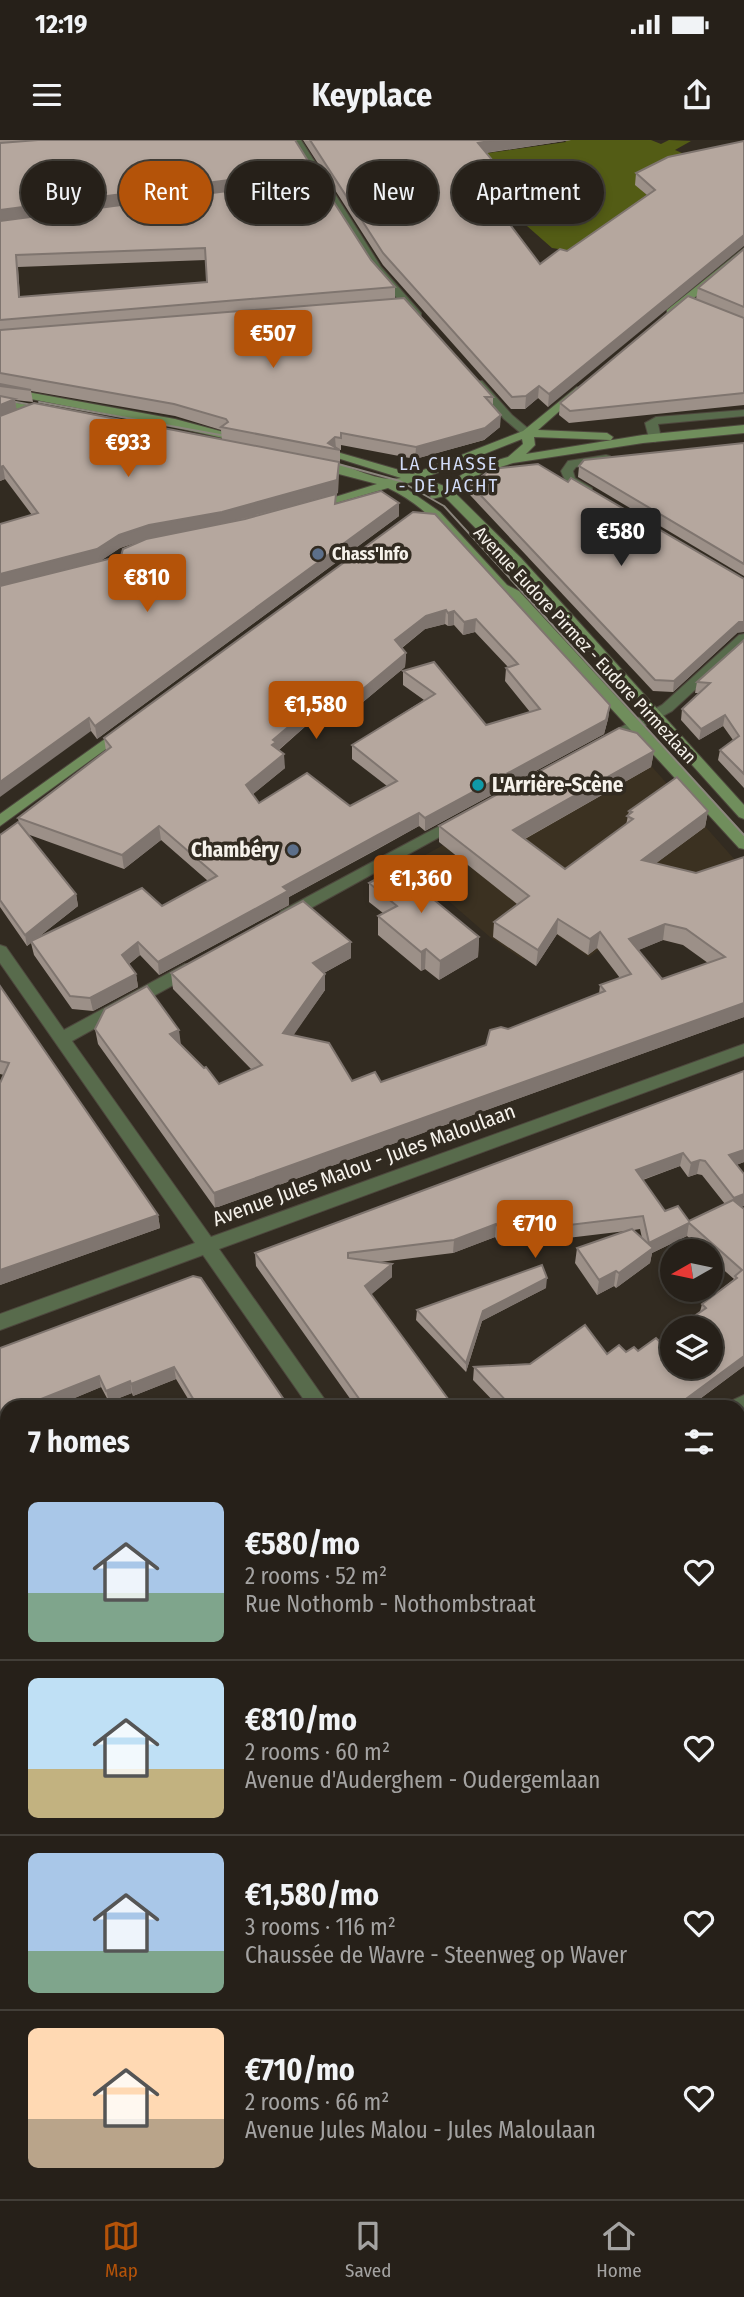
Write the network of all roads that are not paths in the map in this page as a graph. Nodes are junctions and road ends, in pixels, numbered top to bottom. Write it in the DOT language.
graph roads {
  1 [pos="296,140"];
  2 [pos="309,161"];
  3 [pos="334,202"];
  4 [pos="744,251"];
  5 [pos="685,301"];
  6 [pos="407,304"];
  7 [pos="699,305"];
  8 [pos="391,307"];
  9 [pos="665,317"];
  10 [pos="429,327"];
  11 [pos="469,373"];
  12 [pos="584,385"];
  13 [pos="0,390"];
  14 [pos="46,399"];
  15 [pos="0,403"];
  16 [pos="34,409"];
  17 [pos="744,413"];
  18 [pos="13,420"];
  19 [pos="744,429"];
  20 [pos="144,430"];
  21 [pos="527,433"];
  22 [pos="171,436"];
  23 [pos="649,439"];
  24 [pos="617,458"];
  25 [pos="512,460"];
  26 [pos="416,477"];
  27 [pos="389,485"];
  28 [pos="445,490"];
  29 [pos="602,500"];
  30 [pos="425,506"];
  31 [pos="307,507"];
  32 [pos="410,519"];
  33 [pos="744,638"];
  34 [pos="654,715"];
  35 [pos="137,720"];
  36 [pos="636,725"];
  37 [pos="597,746"];
  38 [pos="474,813"];
  39 [pos="744,814"];
  40 [pos="0,821"];
  41 [pos="744,844"];
  42 [pos="266,926"];
  43 [pos="0,951"];
  44 [pos="205,961"];
  45 [pos="62,1039"];
  46 [pos="744,1050"];
  47 [pos="207,1246"];
  48 [pos="0,1322"];
  49 [pos="315,1400"];
  1 -- 2 [label="street"];
  3 -- 6 [label="street"];
  4 -- 5 [label="main road"];
  5 -- 7 [label="street"];
  5 -- 9 [label="main road"];
  6 -- 8 [label="street"];
  6 -- 10 [label="street"];
  11 -- 21 [label="street"];
  12 -- 21 [label="main road"];
  13 -- 14 [label="main road"];
  14 -- 16 [label="street"];
  14 -- 22 [label="main road"];
  15 -- 16 [label="main road"];
  16 -- 18 [label="street"];
  16 -- 20 [label="main road"];
  17 -- 23 [label="street"];
  19 -- 23 [label="main road"];
  21 -- 23 [label="main road"];
  21 -- 25 [label="main road"];
  21 -- 26 [label="main road"];
  23 -- 25 [label="main road"];
  24 -- 29 [label="street"];
  25 -- 28 [label="main road"];
  26 -- 27 [label="main road"];
  26 -- 27 [label="main road, Avenue Eudore Pirmez - Eudore Pirmezlaan"];
  26 -- 28 [label="main road, Avenue Eudore Pirmez - Eudore Pirmezlaan"];
  27 -- 30 [label="main road, Avenue Eudore Pirmez - Eudore Pirmezlaan"];
  27 -- 31 [label="main road"];
  28 -- 30 [label="main road"];
  28 -- 34 [label="main road, Avenue Eudore Pirmez - Eudore Pirmezlaan"];
  30 -- 32 [label="main road"];
  30 -- 36 [label="main road, Avenue Eudore Pirmez - Eudore Pirmezlaan"];
  33 -- 34 [label="street"];
  34 -- 36 [label="street"];
  34 -- 39 [label="main road, Avenue Eudore Pirmez - Eudore Pirmezlaan"];
  35 -- 40 [label="main road"];
  36 -- 37 [label="street"];
  36 -- 41 [label="main road, Avenue Eudore Pirmez - Eudore Pirmezlaan"];
  38 -- 42 [label="street"];
  43 -- 45 [label="street"];
  44 -- 45 [label="street"];
  45 -- 47 [label="street"];
  46 -- 47 [label="street, Avenue Jules Malou - Jules Maloulaan"];
  47 -- 48 [label="street, Avenue Jules Malou - Jules Maloulaan"];
  47 -- 49 [label="street"];
}
